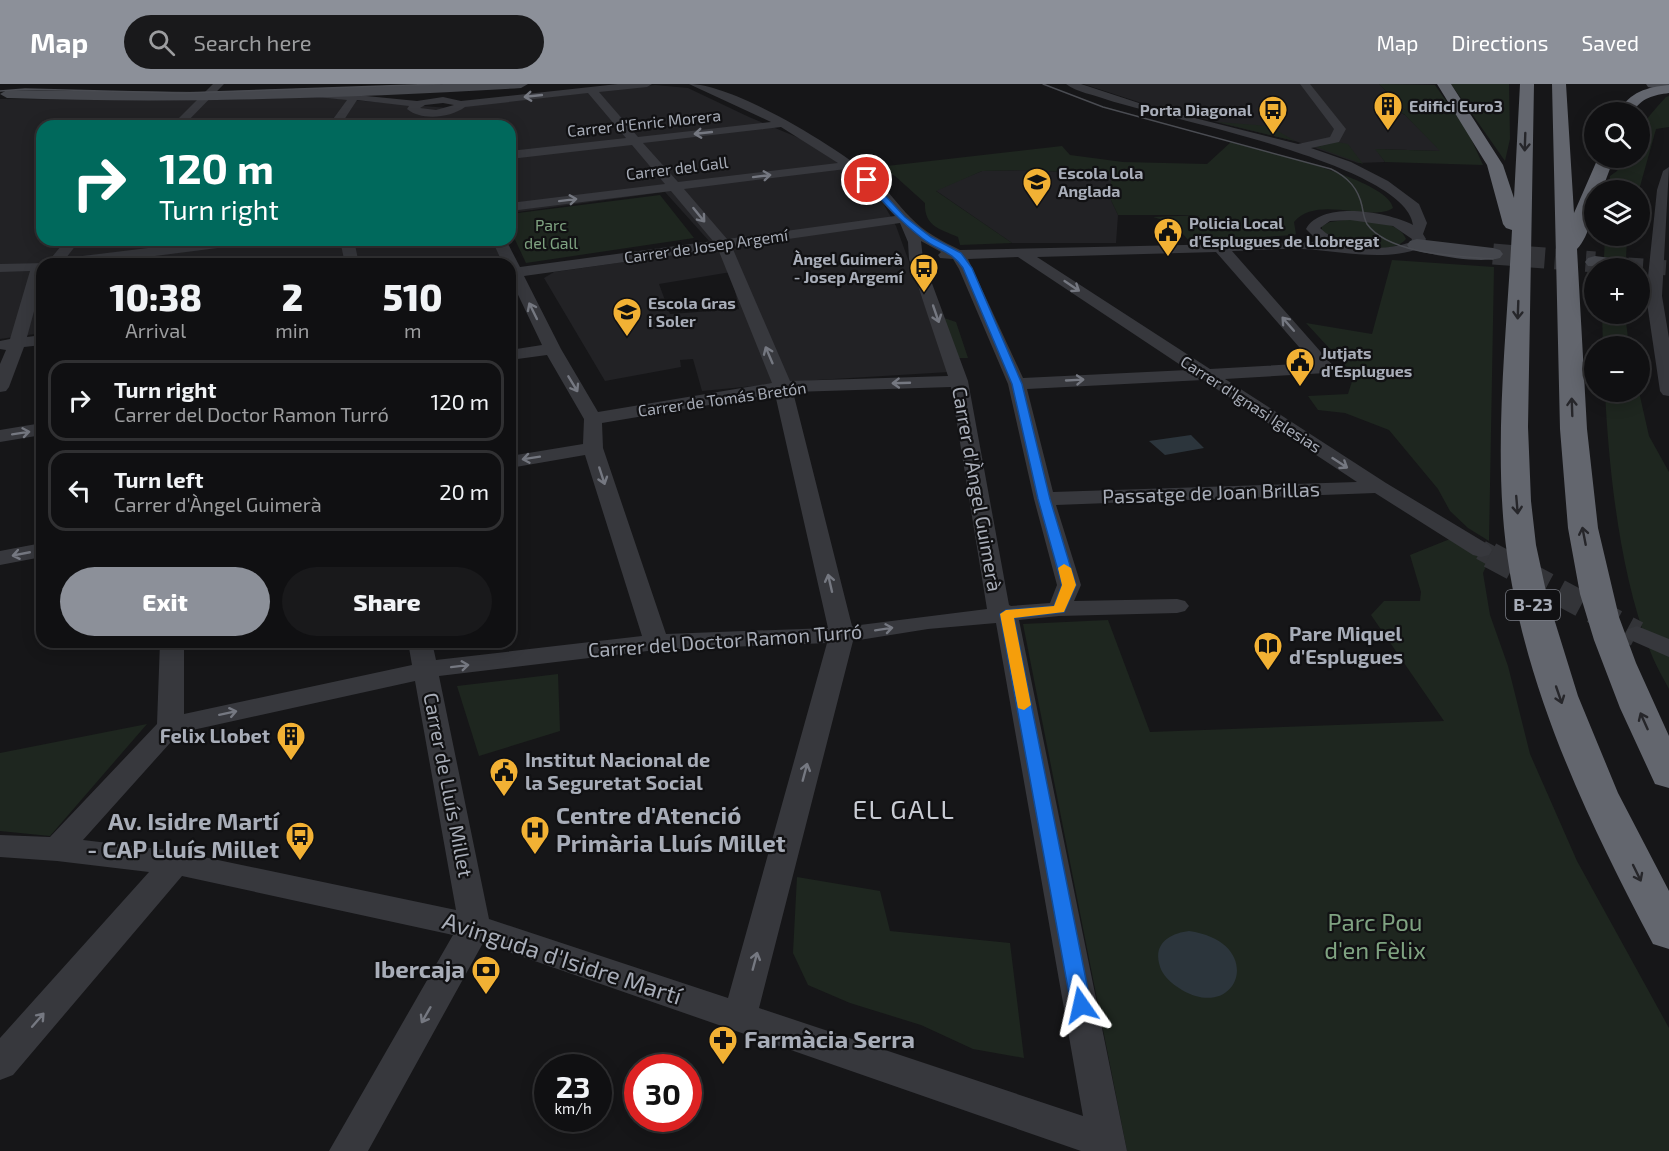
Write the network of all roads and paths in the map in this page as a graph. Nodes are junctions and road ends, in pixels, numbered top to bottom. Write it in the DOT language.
graph roads {
  1 [pos="21,84"];
  2 [pos="521,84"];
  3 [pos="647,84"];
  4 [pos="683,84"];
  5 [pos="694,84"];
  6 [pos="1071,84"];
  7 [pos="1305,84"];
  8 [pos="1438,84"];
  9 [pos="1444,84"];
  10 [pos="1527,84"];
  11 [pos="1559,84"];
  12 [pos="636,85"];
  13 [pos="1662,87"];
  14 [pos="591,90"];
  15 [pos="444,92"];
  16 [pos="210,93"];
  17 [pos="316,94"];
  18 [pos="3,95"];
  19 [pos="354,98"];
  20 [pos="1631,102"];
  21 [pos="1645,102"];
  22 [pos="418,104"];
  23 [pos="460,104"];
  24 [pos="1461,108"];
  25 [pos="439,112"];
  26 [pos="183,120"];
  27 [pos="338,120"];
  28 [pos="440,120"];
  29 [pos="782,124"];
  30 [pos="635,141"];
  31 [pos="1297,147"];
  32 [pos="516,154"];
  33 [pos="849,165"];
  34 [pos="1604,168"];
  35 [pos="1669,171"];
  36 [pos="676,187"];
  37 [pos="1408,203"];
  38 [pos="516,206"];
  39 [pos="1665,209"];
  40 [pos="1373,217"];
  41 [pos="902,219"];
  42 [pos="1316,234"];
  43 [pos="914,238"];
  44 [pos="1417,239"];
  45 [pos="723,243"];
  46 [pos="1299,245"];
  47 [pos="67,246"];
  48 [pos="202,246"];
  49 [pos="194,247"];
  50 [pos="1221,248"];
  51 [pos="1348,248"];
  52 [pos="1507,253"];
  53 [pos="1023,254"];
  54 [pos="1567,254"];
  55 [pos="958,255"];
  56 [pos="55,258"];
  57 [pos="105,258"];
  58 [pos="194,258"];
  59 [pos="916,259"];
  60 [pos="1663,260"];
  61 [pos="36,266"];
  62 [pos="0,268"];
  63 [pos="516,272"];
  64 [pos="516,281"];
  65 [pos="1661,281"];
  66 [pos="36,289"];
  67 [pos="36,341"];
  68 [pos="8,344"];
  69 [pos="552,349"];
  70 [pos="516,354"];
  71 [pos="1202,373"];
  72 [pos="959,381"];
  73 [pos="1017,384"];
  74 [pos="0,387"];
  75 [pos="783,387"];
  76 [pos="1669,391"];
  77 [pos="593,419"];
  78 [pos="36,430"];
  79 [pos="0,436"];
  80 [pos="593,448"];
  81 [pos="516,461"];
  82 [pos="1379,488"];
  83 [pos="1044,499"];
  84 [pos="1481,549"];
  85 [pos="36,551"];
  86 [pos="0,558"];
  87 [pos="1177,606"];
  88 [pos="1059,609"];
  89 [pos="1006,614"];
  90 [pos="1636,634"];
  91 [pos="842,635"];
  92 [pos="656,642"];
  93 [pos="172,648"];
  94 [pos="421,648"];
  95 [pos="1669,649"];
  96 [pos="425,670"];
  97 [pos="170,726"];
  98 [pos="1669,774"];
  99 [pos="0,846"];
  100 [pos="57,849"];
  101 [pos="175,863"];
  102 [pos="475,927"];
  103 [pos="1669,931"];
  104 [pos="740,1017"];
  105 [pos="0,1064"];
  106 [pos="1108,1147"];
  107 [pos="348,1151"];
  1 -- 18 [label="street"];
  2 -- 15 [label="street"];
  3 -- 12 [label="street"];
  4 -- 29 [label="street, Carrer d'Àngel Guimerà"];
  5 -- 29 [label="street, Carrer d'Àngel Guimerà"];
  6 -- 31 [label="street"];
  7 -- 31 [label="street"];
  8 -- 24 [label="highway"];
  9 -- 24 [label="highway"];
  10 -- 52 [label="highway, B-23, one-way"];
  11 -- 54 [label="highway"];
  12 -- 14 [label="street"];
  13 -- 20 [label="highway"];
  13 -- 21 [label="highway"];
  14 -- 23 [label="street, one-way"];
  14 -- 30 [label="street"];
  15 -- 16 [label="street"];
  15 -- 17 [label="street"];
  15 -- 22 [label="street"];
  15 -- 23 [label="street"];
  16 -- 17 [label="street"];
  16 -- 18 [label="street"];
  16 -- 26 [label="street"];
  17 -- 19 [label="street"];
  19 -- 22 [label="street"];
  19 -- 27 [label="street"];
  22 -- 25 [label="street"];
  23 -- 25 [label="street"];
  24 -- 52 [label="highway"];
  25 -- 28 [label="street"];
  29 -- 30 [label="street, Carrer d'Enric Morera, one-way"];
  29 -- 33 [label="street, Carrer d'Àngel Guimerà"];
  30 -- 32 [label="street, Carrer d'Enric Morera"];
  30 -- 36 [label="street"];
  31 -- 37 [label="street"];
  36 -- 33 [label="street, Carrer del Gall, one-way"];
  33 -- 41 [label="street, Carrer d'Àngel Guimerà"];
  34 -- 54 [label="highway"];
  35 -- 39 [label="street"];
  38 -- 36 [label="street, Carrer del Gall, one-way"];
  36 -- 45 [label="street, one-way"];
  37 -- 40 [label="street"];
  37 -- 44 [label="street"];
  39 -- 60 [label="street"];
  40 -- 42 [label="street"];
  40 -- 44 [label="street"];
  41 -- 43 [label="street, Carrer d'Àngel Guimerà"];
  41 -- 45 [label="street, Carrer de Josep Argemí"];
  41 -- 55 [label="street, Carrer d'Àngel Guimerà"];
  42 -- 46 [label="street"];
  42 -- 51 [label="street"];
  43 -- 55 [label="street"];
  43 -- 59 [label="street, Carrer d'Àngel Guimerà"];
  44 -- 51 [label="street"];
  44 -- 52 [label="street"];
  45 -- 63 [label="street, Carrer de Josep Argemí"];
  75 -- 45 [label="street, one-way"];
  46 -- 50 [label="street"];
  46 -- 51 [label="street"];
  47 -- 56 [label="street"];
  48 -- 49 [label="street"];
  49 -- 57 [label="street"];
  49 -- 58 [label="street"];
  50 -- 53 [label="street"];
  71 -- 50 [label="street, one-way"];
  52 -- 103 [label="highway, B-23, one-way"];
  53 -- 55 [label="street"];
  53 -- 71 [label="street, Carrer d'Ignasi Iglesias, one-way"];
  98 -- 54 [label="highway, one-way"];
  55 -- 59 [label="street"];
  55 -- 73 [label="street"];
  59 -- 72 [label="street, Carrer d'Àngel Guimerà, one-way"];
  60 -- 65 [label="street"];
  61 -- 62 [label="street"];
  69 -- 64 [label="street, one-way"];
  65 -- 76 [label="street"];
  66 -- 68 [label="street"];
  67 -- 68 [label="street"];
  68 -- 74 [label="street"];
  69 -- 70 [label="street"];
  69 -- 77 [label="street, one-way"];
  73 -- 71 [label="street, one-way"];
  71 -- 82 [label="street, Carrer d'Ignasi Iglesias, one-way"];
  72 -- 75 [label="street, Carrer de Tomás Bretón, one-way"];
  72 -- 89 [label="street, Carrer d'Àngel Guimerà"];
  73 -- 83 [label="street"];
  75 -- 77 [label="street, Carrer de Tomás Bretón"];
  91 -- 75 [label="street, one-way"];
  77 -- 80 [label="street"];
  79 -- 78 [label="street, one-way"];
  80 -- 81 [label="street, one-way"];
  80 -- 92 [label="street, one-way"];
  82 -- 83 [label="street, Passatge de Joan Brillas"];
  82 -- 84 [label="street, Carrer d'Ignasi Iglesias"];
  83 -- 88 [label="street"];
  85 -- 86 [label="street, one-way"];
  87 -- 88 [label="street, Carrer del Doctor Ramon Turró"];
  88 -- 89 [label="street, Carrer del Doctor Ramon Turró"];
  91 -- 89 [label="street, Carrer del Doctor Ramon Turró, one-way"];
  89 -- 106 [label="street, Carrer d'Àngel Guimerà"];
  90 -- 95 [label="street"];
  91 -- 92 [label="street, Carrer del Doctor Ramon Turró"];
  104 -- 91 [label="street, one-way"];
  96 -- 92 [label="street, Carrer del Doctor Ramon Turró, one-way"];
  93 -- 97 [label="street"];
  94 -- 96 [label="street, Carrer de Lluís Millet"];
  97 -- 96 [label="street, Carrer del Doctor Ramon Turró, one-way"];
  96 -- 102 [label="street, Carrer de Lluís Millet"];
  97 -- 100 [label="street"];
  99 -- 100 [label="street, Avinguda d'Isidre Martí"];
  100 -- 101 [label="street, Avinguda d'Isidre Martí"];
  101 -- 102 [label="street, Avinguda d'Isidre Martí"];
  105 -- 101 [label="street, one-way"];
  102 -- 104 [label="street, Avinguda d'Isidre Martí"];
  102 -- 107 [label="street, one-way"];
  104 -- 106 [label="street, Avinguda d'Isidre Martí"];
}
